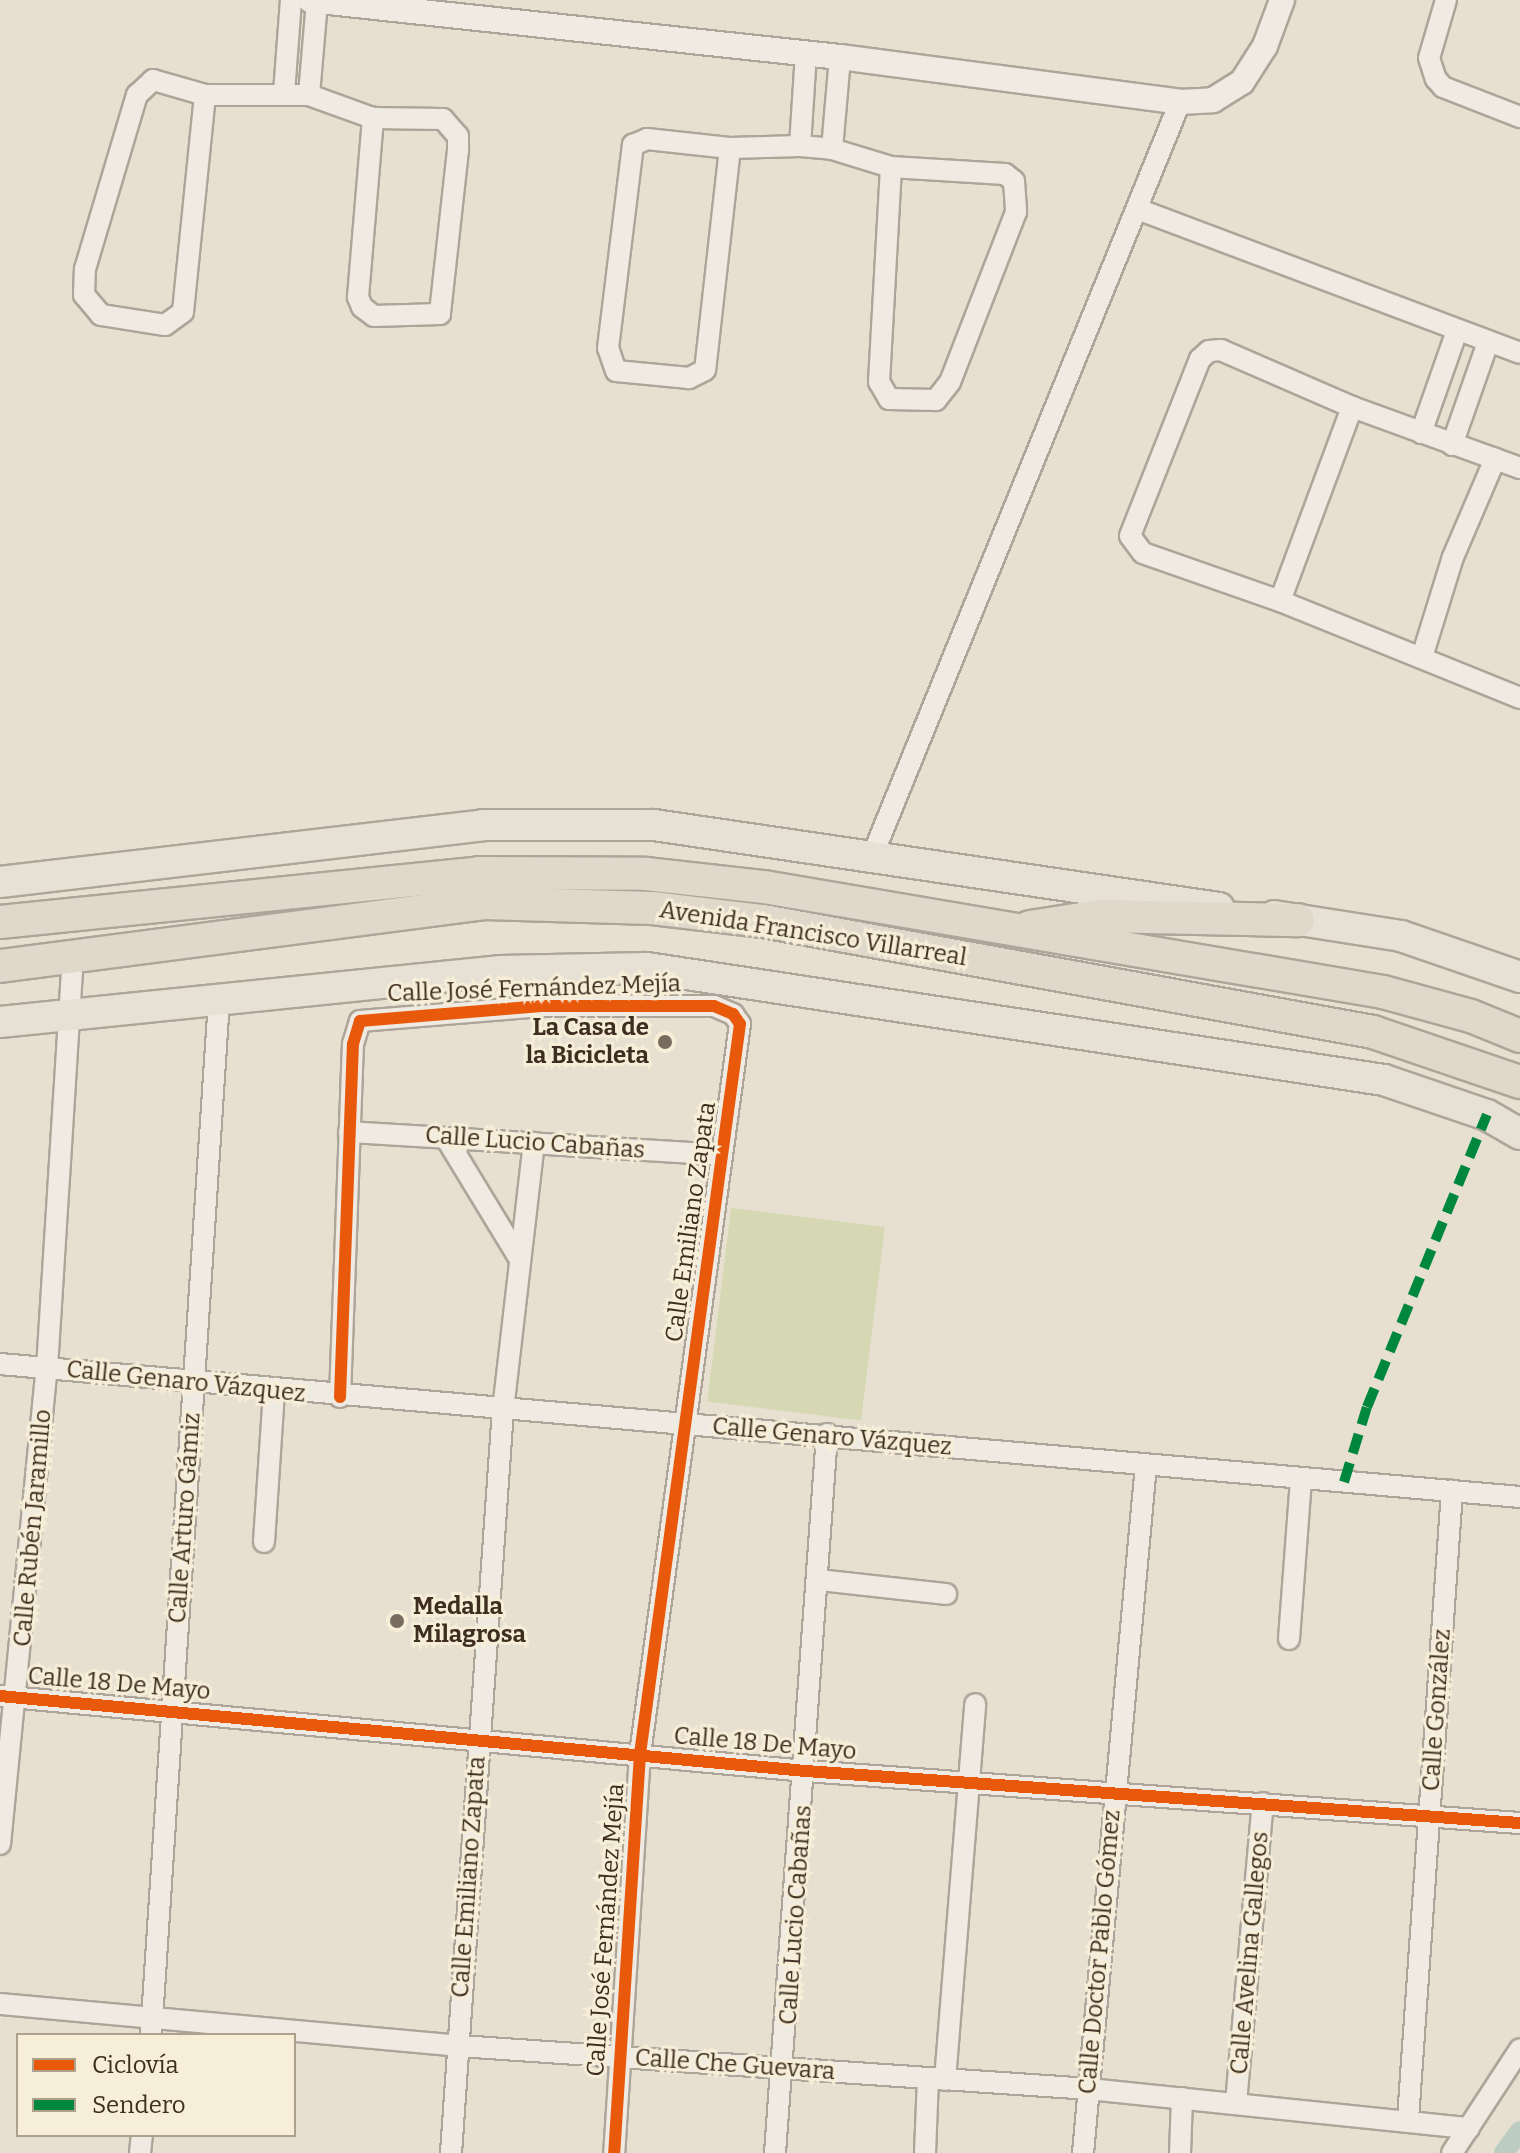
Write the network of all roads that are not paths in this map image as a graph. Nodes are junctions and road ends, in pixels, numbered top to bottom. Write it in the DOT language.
graph roads {
  1 [pos="291,0"];
  2 [pos="310,0"];
  3 [pos="1282,0"];
  4 [pos="1446,0"];
  5 [pos="317,1"];
  6 [pos="806,54"];
  7 [pos="840,57"];
  8 [pos="284,93"];
  9 [pos="205,95"];
  10 [pos="309,95"];
  11 [pos="1180,102"];
  12 [pos="1520,117"];
  13 [pos="373,118"];
  14 [pos="800,146"];
  15 [pos="730,148"];
  16 [pos="832,149"];
  17 [pos="891,167"];
  18 [pos="1137,209"];
  19 [pos="1457,331"];
  20 [pos="1488,342"];
  21 [pos="1520,353"];
  22 [pos="1352,407"];
  23 [pos="1421,433"];
  24 [pos="1452,445"];
  25 [pos="1495,459"];
  26 [pos="1520,468"];
  27 [pos="1280,601"];
  28 [pos="1422,657"];
  29 [pos="1520,698"];
  30 [pos="873,854"];
  31 [pos="0,882"];
  32 [pos="180,903"];
  33 [pos="0,905"];
  34 [pos="1298,920"];
  35 [pos="0,922"];
  36 [pos="1008,931"];
  37 [pos="239,936"];
  38 [pos="0,966"];
  39 [pos="72,971"];
  40 [pos="1520,977"];
  41 [pos="0,986"];
  42 [pos="219,1001"];
  43 [pos="69,1016"];
  44 [pos="0,1022"];
  45 [pos="740,1024"];
  46 [pos="1520,1036"];
  47 [pos="1520,1082"];
  48 [pos="349,1132"];
  49 [pos="1520,1134"];
  50 [pos="446,1138"];
  51 [pos="534,1143"];
  52 [pos="721,1155"];
  53 [pos="519,1258"];
  54 [pos="0,1364"];
  55 [pos="47,1368"];
  56 [pos="194,1383"];
  57 [pos="274,1391"];
  58 [pos="340,1397"];
  59 [pos="503,1410"];
  60 [pos="687,1425"];
  61 [pos="827,1434"];
  62 [pos="1146,1465"];
  63 [pos="1301,1478"];
  64 [pos="1452,1491"];
  65 [pos="1520,1497"];
  66 [pos="264,1542"];
  67 [pos="819,1580"];
  68 [pos="946,1594"];
  69 [pos="1289,1639"];
  70 [pos="9,1697"];
  71 [pos="975,1704"];
  72 [pos="173,1710"];
  73 [pos="478,1740"];
  74 [pos="640,1754"];
  75 [pos="806,1771"];
  76 [pos="966,1781"];
  77 [pos="1113,1791"];
  78 [pos="1263,1803"];
  79 [pos="1430,1818"];
  80 [pos="1520,1823"];
  81 [pos="0,1844"];
  82 [pos="0,2004"];
  83 [pos="151,2028"];
  84 [pos="237,2033"];
  85 [pos="296,2036"];
  86 [pos="459,2046"];
  87 [pos="1520,2049"];
  88 [pos="618,2056"];
  89 [pos="784,2068"];
  90 [pos="937,2079"];
  91 [pos="1089,2089"];
  92 [pos="1182,2098"];
  93 [pos="1236,2103"];
  94 [pos="1408,2119"];
  95 [pos="1469,2128"];
  96 [pos="451,2153"];
  97 [pos="614,2153"];
  98 [pos="775,2153"];
  99 [pos="925,2153"];
  100 [pos="1083,2153"];
  101 [pos="1180,2153"];
  102 [pos="1452,2153"];
  1 -- 8 [label="street"];
  2 -- 5 [label="street"];
  3 -- 11 [label="street"];
  4 -- 12 [label="street"];
  5 -- 6 [label="street"];
  5 -- 10 [label="street"];
  6 -- 7 [label="street"];
  6 -- 14 [label="street"];
  7 -- 11 [label="street"];
  7 -- 16 [label="street"];
  8 -- 9 [label="street"];
  8 -- 10 [label="street"];
  9 -- 9 [label="street"];
  10 -- 13 [label="street"];
  11 -- 18 [label="street"];
  13 -- 13 [label="street"];
  14 -- 15 [label="street"];
  14 -- 16 [label="street"];
  15 -- 15 [label="street"];
  16 -- 17 [label="street"];
  17 -- 17 [label="street"];
  18 -- 19 [label="street"];
  18 -- 30 [label="street"];
  19 -- 20 [label="street"];
  19 -- 23 [label="street"];
  20 -- 21 [label="street"];
  20 -- 24 [label="street"];
  22 -- 23 [label="street"];
  22 -- 27 [label="street"];
  22 -- 27 [label="street"];
  23 -- 24 [label="street"];
  24 -- 25 [label="street"];
  25 -- 26 [label="street"];
  25 -- 28 [label="street"];
  27 -- 28 [label="street"];
  28 -- 29 [label="street"];
  30 -- 31 [label="main road"];
  30 -- 34 [label="main road"];
  32 -- 33 [label="highway"];
  32 -- 35 [label="highway, Avenida Francisco Villarreal"];
  32 -- 36 [label="highway, Avenida Francisco Villarreal"];
  34 -- 36 [label="highway"];
  34 -- 40 [label="main road"];
  36 -- 46 [label="highway, Avenida Francisco Villarreal"];
  37 -- 38 [label="highway, Avenida Francisco Villarreal"];
  37 -- 39 [label="highway"];
  37 -- 47 [label="highway, Avenida Francisco Villarreal"];
  39 -- 41 [label="highway"];
  39 -- 43 [label="street, Calle Rubén Jaramillo"];
  42 -- 43 [label="main road"];
  42 -- 49 [label="main road"];
  42 -- 56 [label="street, Calle Arturo Gámiz"];
  43 -- 44 [label="main road"];
  43 -- 55 [label="street, Calle Rubén Jaramillo"];
  45 -- 48 [label="street, Calle José Fernández Mejía"];
  45 -- 52 [label="street, Calle Emiliano Zapata"];
  48 -- 50 [label="street, Calle Lucio Cabañas"];
  48 -- 58 [label="street"];
  50 -- 51 [label="street, Calle Lucio Cabañas"];
  50 -- 53 [label="street"];
  51 -- 52 [label="street, Calle Lucio Cabañas"];
  51 -- 53 [label="street, Calle Emiliano Zapata"];
  52 -- 60 [label="street, Calle Emiliano Zapata"];
  53 -- 59 [label="street, Calle Emiliano Zapata"];
  54 -- 55 [label="street, Calle Genaro Vázquez"];
  55 -- 56 [label="street, Calle Genaro Vázquez"];
  55 -- 70 [label="street, Calle Rubén Jaramillo"];
  56 -- 57 [label="street, Calle Genaro Vázquez"];
  56 -- 72 [label="street, Calle Arturo Gámiz"];
  57 -- 58 [label="street, Calle Genaro Vázquez"];
  57 -- 66 [label="street"];
  58 -- 59 [label="street, Calle Genaro Vázquez"];
  59 -- 60 [label="street, Calle Genaro Vázquez"];
  59 -- 73 [label="street, Calle Emiliano Zapata"];
  60 -- 61 [label="street, Calle Genaro Vázquez"];
  60 -- 74 [label="street, Calle José Fernández Mejía"];
  61 -- 62 [label="street, Calle Genaro Vázquez"];
  61 -- 67 [label="street, Calle Lucio Cabañas"];
  62 -- 63 [label="street, Calle Genaro Vázquez"];
  62 -- 77 [label="street, Calle Doctor Pablo Gómez"];
  63 -- 64 [label="street, Calle Genaro Vázquez"];
  63 -- 69 [label="street"];
  64 -- 65 [label="street, Calle Genaro Vázquez"];
  64 -- 79 [label="street, Calle González"];
  67 -- 68 [label="street"];
  67 -- 75 [label="street, Calle Lucio Cabañas"];
  70 -- 72 [label="street, Calle 18 De Mayo"];
  70 -- 81 [label="street, Calle Rubén Jaramillo"];
  71 -- 76 [label="street"];
  72 -- 73 [label="street, Calle 18 De Mayo"];
  72 -- 83 [label="street, Calle Arturo Gámiz"];
  73 -- 74 [label="street, Calle 18 De Mayo"];
  73 -- 86 [label="street, Calle Emiliano Zapata"];
  74 -- 75 [label="street, Calle 18 De Mayo"];
  74 -- 88 [label="street, Calle José Fernández Mejía"];
  75 -- 76 [label="street, Calle 18 De Mayo"];
  75 -- 89 [label="street, Calle Lucio Cabañas"];
  76 -- 77 [label="street, Calle 18 De Mayo"];
  76 -- 90 [label="street"];
  77 -- 78 [label="street, Calle 18 De Mayo"];
  77 -- 91 [label="street, Calle Doctor Pablo Gómez"];
  78 -- 79 [label="street, Calle 18 De Mayo"];
  78 -- 93 [label="street, Calle Avelina Gallegos"];
  79 -- 80 [label="street, Calle 18 De Mayo"];
  79 -- 94 [label="street, Calle González"];
  82 -- 83 [label="street, Calle Che Guevara"];
  83 -- 84 [label="street, Calle Che Guevara"];
  85 -- 86 [label="street, Calle Che Guevara"];
  86 -- 88 [label="street, Calle Che Guevara"];
  86 -- 96 [label="street, Calle Emiliano Zapata"];
  87 -- 95 [label="street"];
  88 -- 89 [label="street, Calle Che Guevara"];
  88 -- 97 [label="street, Calle José Fernández Mejía"];
  89 -- 90 [label="street, Calle Che Guevara"];
  89 -- 98 [label="street, Calle Lucio Cabañas"];
  90 -- 91 [label="street, Calle Che Guevara"];
  90 -- 99 [label="street"];
  91 -- 92 [label="street, Calle Che Guevara"];
  91 -- 100 [label="street, Calle Doctor Pablo Gómez"];
  92 -- 93 [label="street, Calle Che Guevara"];
  92 -- 101 [label="street"];
  93 -- 94 [label="street, Calle Che Guevara"];
  94 -- 95 [label="street, Calle Che Guevara"];
  95 -- 102 [label="street"];
}
